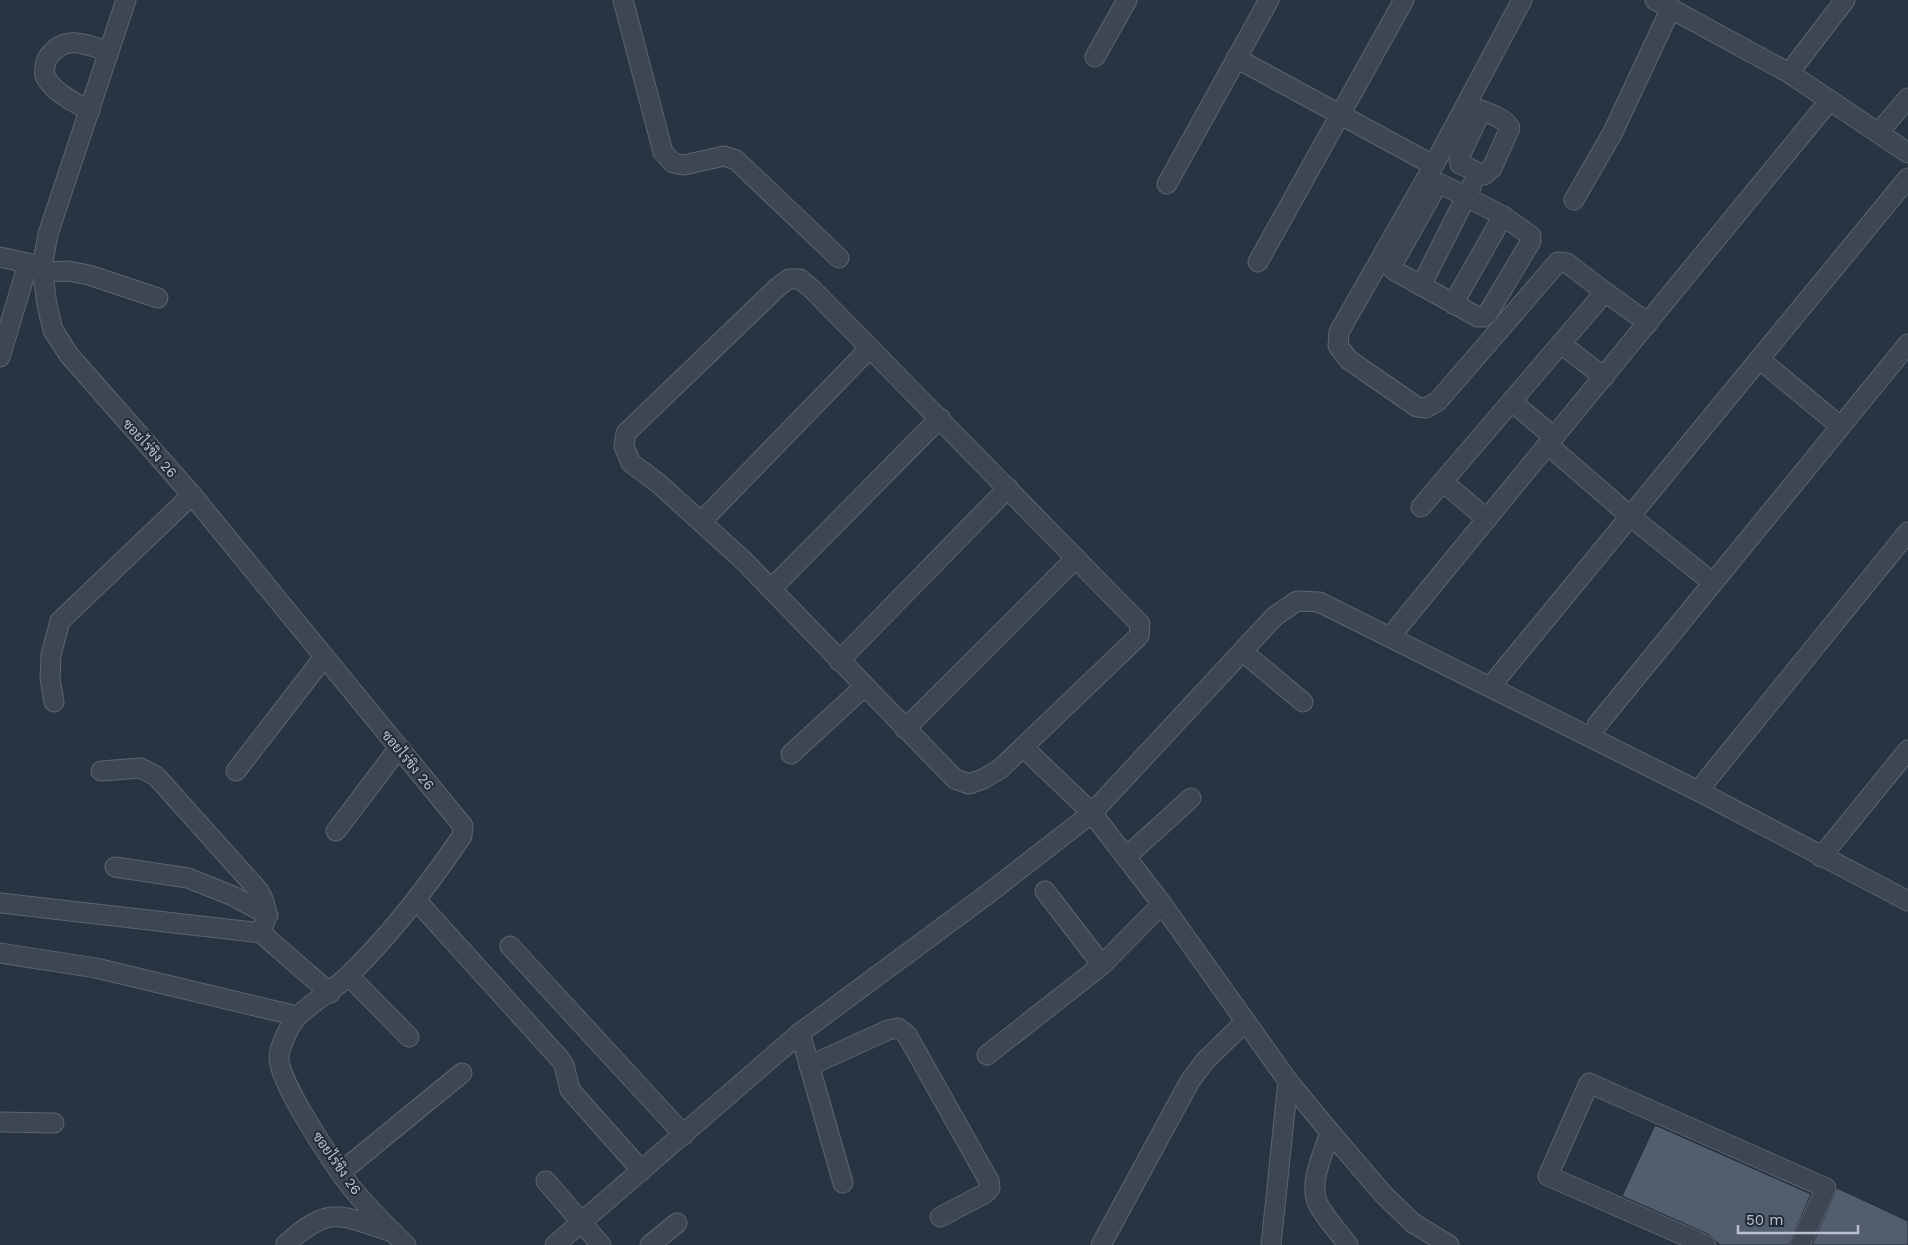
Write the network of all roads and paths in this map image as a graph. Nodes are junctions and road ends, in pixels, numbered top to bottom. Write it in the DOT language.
graph roads {
  1 [pos="126,0"];
  2 [pos="623,0"];
  3 [pos="1127,0"];
  4 [pos="1269,0"];
  5 [pos="1404,0"];
  6 [pos="1522,0"];
  7 [pos="1845,0"];
  8 [pos="1663,4"];
  9 [pos="109,52"];
  10 [pos="1095,57"];
  11 [pos="1236,58"];
  12 [pos="1789,73"];
  13 [pos="1908,98"];
  14 [pos="1830,100"];
  15 [pos="1474,108"];
  16 [pos="90,110"];
  17 [pos="1340,114"];
  18 [pos="1880,132"];
  19 [pos="1908,152"];
  20 [pos="1434,165"];
  21 [pos="1476,172"];
  22 [pos="1908,178"];
  23 [pos="1167,184"];
  24 [pos="1468,197"];
  25 [pos="1574,200"];
  26 [pos="1503,216"];
  27 [pos="0,257"];
  28 [pos="839,258"];
  29 [pos="1258,262"];
  30 [pos="37,268"];
  31 [pos="1421,286"];
  32 [pos="1605,292"];
  33 [pos="158,298"];
  34 [pos="1453,304"];
  35 [pos="1648,323"];
  36 [pos="1562,344"];
  37 [pos="1908,344"];
  38 [pos="870,348"];
  39 [pos="0,357"];
  40 [pos="1758,359"];
  41 [pos="1604,377"];
  42 [pos="1512,402"];
  43 [pos="940,418"];
  44 [pos="1840,426"];
  45 [pos="1551,441"];
  46 [pos="1443,482"];
  47 [pos="1008,488"];
  48 [pos="192,495"];
  49 [pos="1421,507"];
  50 [pos="1630,516"];
  51 [pos="1487,519"];
  52 [pos="701,522"];
  53 [pos="1908,532"];
  54 [pos="1076,558"];
  55 [pos="1713,583"];
  56 [pos="771,589"];
  57 [pos="1390,637"];
  58 [pos="1243,652"];
  59 [pos="324,657"];
  60 [pos="839,660"];
  61 [pos="864,687"];
  62 [pos="1490,687"];
  63 [pos="54,702"];
  64 [pos="1303,702"];
  65 [pos="1597,725"];
  66 [pos="905,729"];
  67 [pos="1024,748"];
  68 [pos="398,749"];
  69 [pos="1908,750"];
  70 [pos="791,754"];
  71 [pos="101,771"];
  72 [pos="236,771"];
  73 [pos="1698,791"];
  74 [pos="1191,798"];
  75 [pos="1092,813"];
  76 [pos="336,831"];
  77 [pos="1126,857"];
  78 [pos="1821,857"];
  79 [pos="115,867"];
  80 [pos="1044,891"];
  81 [pos="417,901"];
  82 [pos="1908,901"];
  83 [pos="0,903"];
  84 [pos="1162,904"];
  85 [pos="268,915"];
  86 [pos="262,932"];
  87 [pos="510,946"];
  88 [pos="0,954"];
  89 [pos="1102,965"];
  90 [pos="349,976"];
  91 [pos="330,993"];
  92 [pos="297,1016"];
  93 [pos="1245,1022"];
  94 [pos="800,1033"];
  95 [pos="409,1037"];
  96 [pos="987,1055"];
  97 [pos="809,1066"];
  98 [pos="462,1073"];
  99 [pos="1288,1081"];
  100 [pos="0,1122"];
  101 [pos="54,1123"];
  102 [pos="1330,1132"];
  103 [pos="684,1135"];
  104 [pos="642,1171"];
  105 [pos="341,1172"];
  106 [pos="546,1181"];
  107 [pos="843,1183"];
  108 [pos="940,1217"];
  109 [pos="582,1222"];
  110 [pos="677,1223"];
  111 [pos="399,1239"];
  112 [pos="286,1244"];
  113 [pos="555,1245"];
  114 [pos="602,1245"];
  115 [pos="650,1245"];
  116 [pos="1101,1245"];
  117 [pos="1270,1245"];
  118 [pos="1348,1245"];
  119 [pos="1449,1245"];
  120 [pos="1706,1245"];
  121 [pos="1800,1245"];
  1 -- 9 [label="street, ซอยไร่ขิง 26"];
  2 -- 28 [label="street"];
  3 -- 10 [label="street"];
  4 -- 11 [label="street"];
  5 -- 17 [label="street"];
  6 -- 15 [label="street"];
  7 -- 12 [label="street"];
  8 -- 12 [label="street"];
  8 -- 25 [label="street"];
  9 -- 16 [label="street, ซอยไร่ขิง 26"];
  9 -- 16 [label="street"];
  11 -- 17 [label="street"];
  11 -- 23 [label="street"];
  12 -- 14 [label="street"];
  13 -- 18 [label="street"];
  14 -- 18 [label="street"];
  14 -- 35 [label="street"];
  15 -- 20 [label="street"];
  15 -- 21 [label="street"];
  15 -- 21 [label="street"];
  16 -- 30 [label="street, ซอยไร่ขิง 26"];
  17 -- 20 [label="street"];
  17 -- 29 [label="street"];
  18 -- 19 [label="street"];
  20 -- 32 [label="street"];
  21 -- 24 [label="street"];
  22 -- 40 [label="street"];
  24 -- 26 [label="street"];
  24 -- 31 [label="street"];
  24 -- 31 [label="street"];
  26 -- 34 [label="street"];
  26 -- 34 [label="street"];
  27 -- 30 [label="street"];
  30 -- 33 [label="street"];
  30 -- 39 [label="street"];
  30 -- 48 [label="street, ซอยไร่ขิง 26"];
  31 -- 34 [label="street"];
  32 -- 35 [label="street"];
  32 -- 36 [label="street"];
  35 -- 41 [label="street"];
  36 -- 41 [label="street"];
  36 -- 42 [label="street"];
  37 -- 44 [label="street"];
  38 -- 43 [label="street"];
  38 -- 52 [label="street"];
  38 -- 52 [label="street"];
  40 -- 44 [label="street"];
  40 -- 50 [label="street"];
  41 -- 45 [label="street"];
  42 -- 45 [label="street"];
  42 -- 46 [label="street"];
  43 -- 47 [label="street"];
  43 -- 56 [label="street"];
  44 -- 55 [label="street"];
  45 -- 50 [label="street"];
  45 -- 51 [label="street"];
  46 -- 49 [label="street"];
  46 -- 51 [label="street"];
  47 -- 54 [label="street"];
  47 -- 60 [label="street"];
  48 -- 59 [label="street, ซอยไร่ขิง 26"];
  48 -- 63 [label="street"];
  50 -- 55 [label="street"];
  50 -- 62 [label="street"];
  51 -- 57 [label="street"];
  52 -- 56 [label="street"];
  53 -- 73 [label="street"];
  54 -- 66 [label="street"];
  54 -- 67 [label="street"];
  55 -- 65 [label="street"];
  56 -- 60 [label="street"];
  57 -- 58 [label="street"];
  57 -- 62 [label="street"];
  58 -- 64 [label="street"];
  58 -- 75 [label="street"];
  59 -- 68 [label="street, ซอยไร่ขิง 26"];
  59 -- 72 [label="street"];
  60 -- 61 [label="street"];
  61 -- 66 [label="street"];
  61 -- 70 [label="street"];
  62 -- 73 [label="street"];
  66 -- 67 [label="street"];
  67 -- 75 [label="street"];
  68 -- 76 [label="street"];
  68 -- 81 [label="street, ซอยไร่ขิง 26"];
  69 -- 78 [label="street"];
  71 -- 85 [label="street"];
  73 -- 78 [label="street"];
  74 -- 77 [label="street"];
  75 -- 77 [label="street"];
  75 -- 94 [label="street"];
  77 -- 84 [label="street"];
  78 -- 82 [label="street"];
  79 -- 85 [label="street"];
  80 -- 89 [label="street"];
  81 -- 90 [label="street, ซอยไร่ขิง 26"];
  81 -- 104 [label="street"];
  83 -- 86 [label="street"];
  84 -- 89 [label="street"];
  84 -- 93 [label="street"];
  85 -- 86 [label="street"];
  86 -- 91 [label="street"];
  87 -- 103 [label="street"];
  88 -- 92 [label="street"];
  89 -- 96 [label="street"];
  90 -- 91 [label="street, ซอยไร่ขิง 26"];
  90 -- 95 [label="street"];
  91 -- 92 [label="street, ซอยไร่ขิง 26"];
  92 -- 105 [label="street, ซอยไร่ขิง 26"];
  93 -- 99 [label="street"];
  93 -- 116 [label="street"];
  94 -- 97 [label="street"];
  94 -- 103 [label="street"];
  97 -- 107 [label="street"];
  97 -- 108 [label="street"];
  98 -- 105 [label="street"];
  99 -- 102 [label="street"];
  99 -- 117 [label="street"];
  100 -- 101 [label="street"];
  102 -- 118 [label="street"];
  102 -- 119 [label="street"];
  103 -- 104 [label="street"];
  104 -- 109 [label="street"];
  105 -- 111 [label="street, ซอยไร่ขิง 26"];
  106 -- 109 [label="street"];
  109 -- 113 [label="street"];
  109 -- 114 [label="street"];
  110 -- 115 [label="street"];
  111 -- 112 [label="street"];
  120 -- 121 [label="street"];
}
